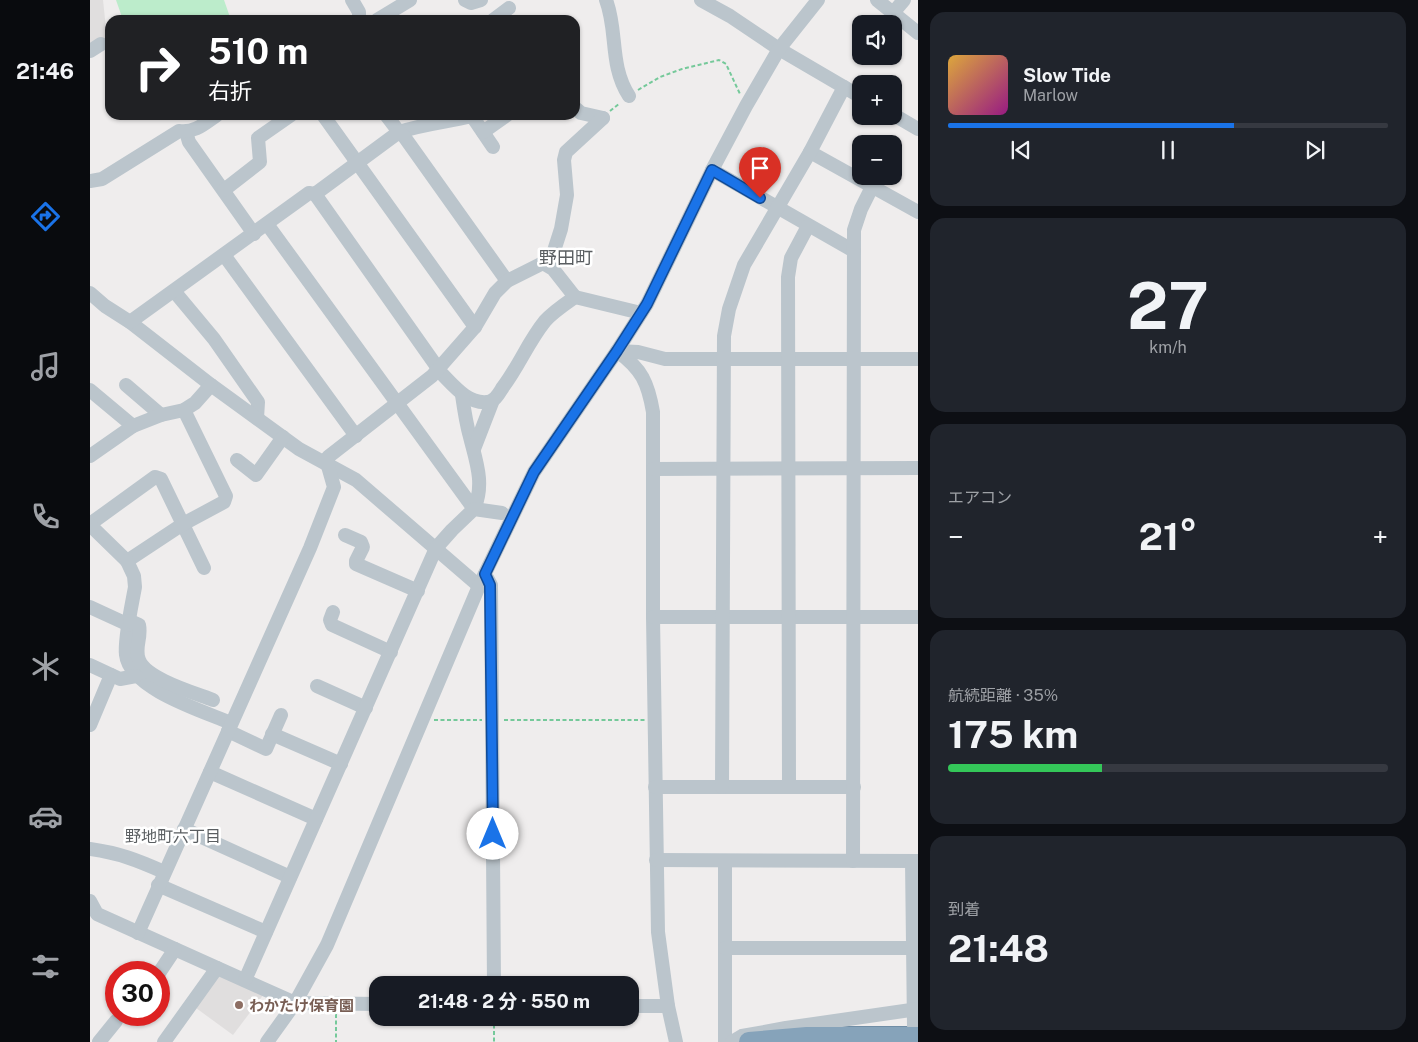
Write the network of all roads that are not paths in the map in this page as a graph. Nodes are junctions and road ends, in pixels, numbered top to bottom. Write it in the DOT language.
graph roads {
  1 [pos="352,0"];
  2 [pos="410,0"];
  3 [pos="465,0"];
  4 [pos="481,0"];
  5 [pos="606,0"];
  6 [pos="700,0"];
  7 [pos="818,0"];
  8 [pos="877,0"];
  9 [pos="904,0"];
  10 [pos="509,8"];
  11 [pos="893,13"];
  12 [pos="359,15"];
  13 [pos="388,15"];
  14 [pos="500,15"];
  15 [pos="918,33"];
  16 [pos="779,49"];
  17 [pos="844,87"];
  18 [pos="852,92"];
  19 [pos="629,96"];
  20 [pos="580,112"];
  21 [pos="210,120"];
  22 [pos="283,120"];
  23 [pos="327,120"];
  24 [pos="390,120"];
  25 [pos="449,120"];
  26 [pos="474,120"];
  27 [pos="501,120"];
  28 [pos="902,120"];
  29 [pos="918,129"];
  30 [pos="186,132"];
  31 [pos="399,132"];
  32 [pos="482,132"];
  33 [pos="493,147"];
  34 [pos="810,152"];
  35 [pos="358,162"];
  36 [pos="712,170"];
  37 [pos="90,181"];
  38 [pos="872,187"];
  39 [pos="224,190"];
  40 [pos="314,194"];
  41 [pos="776,208"];
  42 [pos="918,212"];
  43 [pos="267,224"];
  44 [pos="808,226"];
  45 [pos="254,234"];
  46 [pos="854,250"];
  47 [pos="224,256"];
  48 [pos="543,263"];
  49 [pos="507,281"];
  50 [pos="174,291"];
  51 [pos="90,293"];
  52 [pos="575,297"];
  53 [pos="641,313"];
  54 [pos="130,322"];
  55 [pos="475,327"];
  56 [pos="617,351"];
  57 [pos="853,358"];
  58 [pos="723,359"];
  59 [pos="789,359"];
  60 [pos="918,359"];
  61 [pos="439,369"];
  62 [pos="126,385"];
  63 [pos="211,385"];
  64 [pos="90,390"];
  65 [pos="462,395"];
  66 [pos="493,400"];
  67 [pos="398,403"];
  68 [pos="184,410"];
  69 [pos="161,415"];
  70 [pos="257,418"];
  71 [pos="133,426"];
  72 [pos="356,436"];
  73 [pos="283,437"];
  74 [pos="474,448"];
  75 [pos="90,456"];
  76 [pos="237,460"];
  77 [pos="328,466"];
  78 [pos="724,468"];
  79 [pos="854,468"];
  80 [pos="918,468"];
  81 [pos="653,469"];
  82 [pos="789,469"];
  83 [pos="474,508"];
  84 [pos="502,513"];
  85 [pos="90,524"];
  86 [pos="183,524"];
  87 [pos="345,535"];
  88 [pos="436,548"];
  89 [pos="127,561"];
  90 [pos="204,568"];
  91 [pos="482,580"];
  92 [pos="418,591"];
  93 [pos="90,607"];
  94 [pos="333,612"];
  95 [pos="653,616"];
  96 [pos="723,617"];
  97 [pos="918,617"];
  98 [pos="788,618"];
  99 [pos="853,618"];
  100 [pos="129,623"];
  101 [pos="391,652"];
  102 [pos="90,665"];
  103 [pos="111,675"];
  104 [pos="136,676"];
  105 [pos="317,686"];
  106 [pos="213,700"];
  107 [pos="366,708"];
  108 [pos="280,715"];
  109 [pos="90,725"];
  110 [pos="229,727"];
  111 [pos="272,734"];
  112 [pos="341,764"];
  113 [pos="210,772"];
  114 [pos="789,786"];
  115 [pos="655,787"];
  116 [pos="722,787"];
  117 [pos="854,787"];
  118 [pos="316,819"];
  119 [pos="184,829"];
  120 [pos="90,849"];
  121 [pos="656,860"];
  122 [pos="725,861"];
  123 [pos="853,861"];
  124 [pos="915,861"];
  125 [pos="290,877"];
  126 [pos="161,879"];
  127 [pos="90,901"];
  128 [pos="92,919"];
  129 [pos="266,932"];
  130 [pos="138,933"];
  131 [pos="725,948"];
  132 [pos="915,948"];
  133 [pos="174,949"];
  134 [pos="166,961"];
  135 [pos="217,968"];
  136 [pos="494,976"];
  137 [pos="245,980"];
  138 [pos="295,1003"];
  139 [pos="369,1004"];
  140 [pos="639,1006"];
  141 [pos="668,1006"];
  142 [pos="915,1009"];
  143 [pos="112,1026"];
  144 [pos="916,1032"];
  145 [pos="99,1042"];
  146 [pos="164,1042"];
  147 [pos="267,1042"];
  148 [pos="676,1042"];
  149 [pos="725,1042"];
  150 [pos="732,1042"];
  151 [pos="749,1042"];
  1 -- 12 [label="street"];
  2 -- 13 [label="street"];
  3 -- 4 [label="street"];
  5 -- 19 [label="street"];
  6 -- 16 [label="street"];
  7 -- 16 [label="street"];
  8 -- 11 [label="street"];
  9 -- 11 [label="street"];
  10 -- 14 [label="street"];
  11 -- 15 [label="street"];
  16 -- 17 [label="street"];
  16 -- 36 [label="street"];
  17 -- 18 [label="street"];
  17 -- 34 [label="street"];
  20 -- 48 [label="street"];
  21 -- 30 [label="street"];
  22 -- 39 [label="street"];
  23 -- 35 [label="street"];
  24 -- 31 [label="street"];
  25 -- 31 [label="street"];
  26 -- 32 [label="street"];
  27 -- 32 [label="street"];
  28 -- 29 [label="street"];
  30 -- 37 [label="street"];
  30 -- 39 [label="street"];
  31 -- 35 [label="street"];
  31 -- 49 [label="street"];
  32 -- 33 [label="street"];
  34 -- 38 [label="street"];
  34 -- 41 [label="street"];
  35 -- 40 [label="street"];
  35 -- 55 [label="street"];
  36 -- 41 [label="street"];
  36 -- 53 [label="street"];
  38 -- 42 [label="street"];
  38 -- 46 [label="street"];
  39 -- 45 [label="street"];
  40 -- 43 [label="street"];
  40 -- 61 [label="street"];
  41 -- 44 [label="street"];
  41 -- 58 [label="street"];
  43 -- 45 [label="street"];
  43 -- 67 [label="street"];
  44 -- 46 [label="street"];
  44 -- 59 [label="street"];
  45 -- 47 [label="street"];
  46 -- 57 [label="street"];
  47 -- 50 [label="street"];
  47 -- 72 [label="street"];
  48 -- 49 [label="street"];
  48 -- 52 [label="street"];
  49 -- 55 [label="street"];
  50 -- 54 [label="street"];
  50 -- 70 [label="street"];
  51 -- 54 [label="street"];
  52 -- 53 [label="street"];
  52 -- 66 [label="street"];
  53 -- 56 [label="street"];
  54 -- 63 [label="street"];
  55 -- 61 [label="street"];
  56 -- 58 [label="street"];
  56 -- 81 [label="street"];
  56 -- 91 [label="street"];
  57 -- 59 [label="street"];
  57 -- 60 [label="street"];
  57 -- 79 [label="street"];
  58 -- 59 [label="street"];
  58 -- 78 [label="street"];
  59 -- 82 [label="street"];
  61 -- 65 [label="street"];
  61 -- 67 [label="street"];
  62 -- 69 [label="street"];
  63 -- 68 [label="street"];
  63 -- 70 [label="street"];
  64 -- 71 [label="street"];
  65 -- 66 [label="street"];
  65 -- 74 [label="street"];
  66 -- 74 [label="street"];
  67 -- 72 [label="street"];
  67 -- 83 [label="street"];
  68 -- 69 [label="street"];
  68 -- 86 [label="street"];
  69 -- 71 [label="street"];
  70 -- 73 [label="street"];
  71 -- 75 [label="street"];
  72 -- 77 [label="street"];
  73 -- 76 [label="street"];
  73 -- 77 [label="street"];
  74 -- 83 [label="street"];
  77 -- 88 [label="street"];
  77 -- 110 [label="street"];
  78 -- 81 [label="street"];
  78 -- 82 [label="street"];
  78 -- 96 [label="street"];
  79 -- 80 [label="street"];
  79 -- 82 [label="street"];
  79 -- 99 [label="street"];
  81 -- 95 [label="street"];
  82 -- 98 [label="street"];
  83 -- 84 [label="street"];
  83 -- 88 [label="street"];
  85 -- 86 [label="street"];
  85 -- 89 [label="street"];
  86 -- 89 [label="street"];
  86 -- 90 [label="street"];
  87 -- 92 [label="street"];
  88 -- 91 [label="street"];
  88 -- 92 [label="street"];
  89 -- 100 [label="street"];
  91 -- 136 [label="street"];
  91 -- 138 [label="street"];
  92 -- 101 [label="street"];
  93 -- 100 [label="street"];
  94 -- 101 [label="street"];
  95 -- 96 [label="street"];
  95 -- 115 [label="street"];
  96 -- 98 [label="street"];
  96 -- 116 [label="street"];
  97 -- 99 [label="street"];
  98 -- 99 [label="street"];
  98 -- 114 [label="street"];
  99 -- 117 [label="street"];
  100 -- 104 [label="street"];
  100 -- 106 [label="street"];
  101 -- 107 [label="street"];
  102 -- 103 [label="street"];
  103 -- 104 [label="street"];
  103 -- 109 [label="street"];
  104 -- 110 [label="street"];
  105 -- 107 [label="street"];
  107 -- 112 [label="street"];
  108 -- 111 [label="street"];
  110 -- 111 [label="street"];
  110 -- 113 [label="street"];
  111 -- 112 [label="street"];
  112 -- 118 [label="street"];
  113 -- 118 [label="street"];
  113 -- 119 [label="street"];
  114 -- 116 [label="street"];
  114 -- 117 [label="street"];
  115 -- 116 [label="street"];
  115 -- 121 [label="street"];
  117 -- 123 [label="street"];
  118 -- 125 [label="street"];
  119 -- 125 [label="street"];
  119 -- 126 [label="street"];
  120 -- 126 [label="street"];
  121 -- 122 [label="street"];
  121 -- 141 [label="street"];
  122 -- 123 [label="street"];
  122 -- 131 [label="street"];
  123 -- 124 [label="street"];
  124 -- 132 [label="street"];
  125 -- 129 [label="street"];
  126 -- 129 [label="street"];
  126 -- 130 [label="street"];
  127 -- 128 [label="street"];
  128 -- 130 [label="street"];
  129 -- 137 [label="street"];
  130 -- 133 [label="street"];
  131 -- 132 [label="street"];
  131 -- 149 [label="street"];
  132 -- 142 [label="street"];
  133 -- 134 [label="street"];
  133 -- 135 [label="street"];
  135 -- 137 [label="street"];
  135 -- 146 [label="street"];
  137 -- 138 [label="street"];
  138 -- 139 [label="street"];
  138 -- 147 [label="street"];
  140 -- 141 [label="street"];
  141 -- 148 [label="street"];
  142 -- 144 [label="street"];
  142 -- 150 [label="street"];
  143 -- 145 [label="street"];
  144 -- 151 [label="highway"];
}
